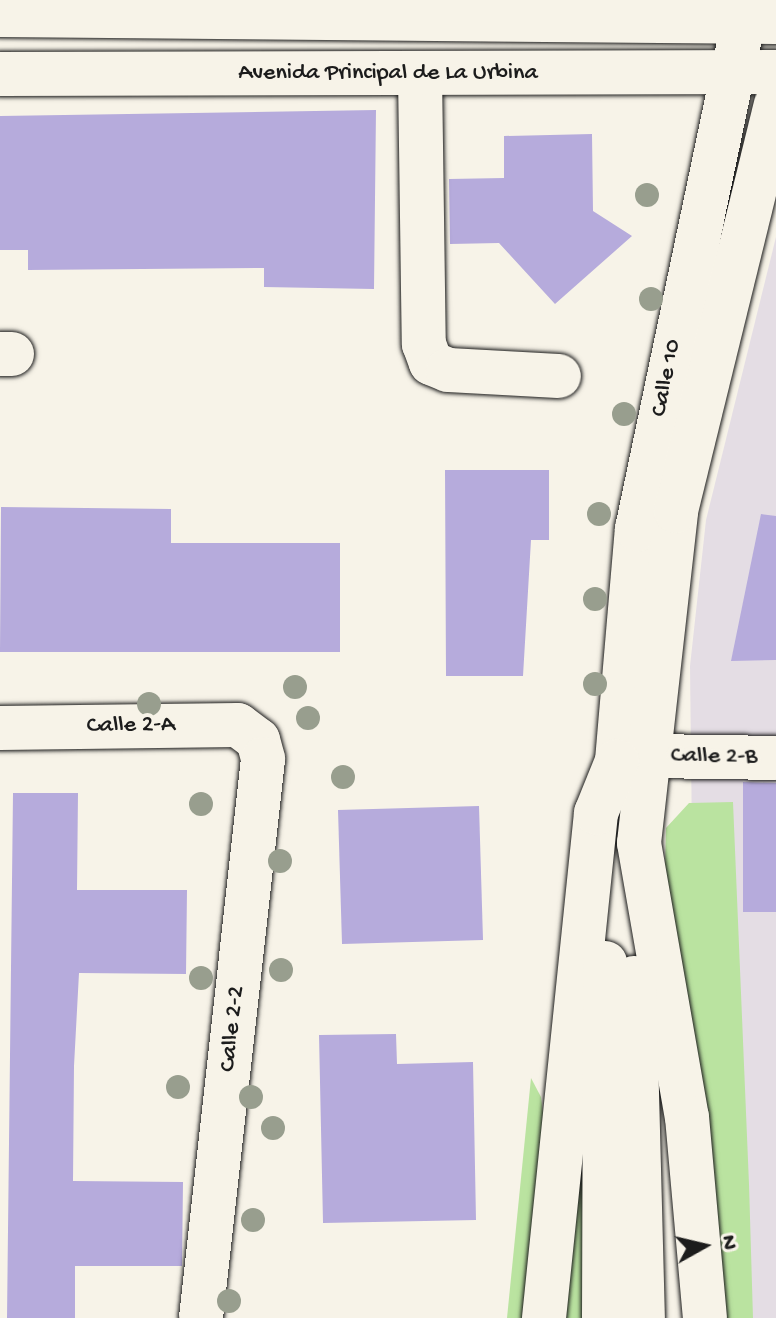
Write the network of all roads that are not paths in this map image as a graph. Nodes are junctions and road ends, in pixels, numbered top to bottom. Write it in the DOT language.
graph roads {
  1 [pos="132,8"];
  2 [pos="409,9"];
  3 [pos="5,10"];
  4 [pos="679,10"];
  5 [pos="755,14"];
  6 [pos="776,72"];
  7 [pos="728,73"];
  8 [pos="0,74"];
  9 [pos="420,74"];
  10 [pos="776,104"];
  11 [pos="559,376"];
  12 [pos="0,728"];
  13 [pos="258,740"];
  14 [pos="634,758"];
  15 [pos="776,758"];
  16 [pos="639,843"];
  17 [pos="201,1318"];
  18 [pos="544,1318"];
  19 [pos="604,1318"];
  20 [pos="643,1318"];
  21 [pos="705,1318"];
  1 -- 2 [label="main road"];
  1 -- 3 [label="main road"];
  2 -- 4 [label="main road"];
  4 -- 5 [label="main road"];
  5 -- 7 [label="main road, Calle 10"];
  6 -- 7 [label="main road, Avenida Principal de La Urbina"];
  7 -- 9 [label="main road, Avenida Principal de La Urbina"];
  7 -- 14 [label="main road, Calle 10"];
  8 -- 9 [label="main road, Avenida Principal de La Urbina"];
  9 -- 11 [label="main road"];
  10 -- 14 [label="main road, Calle 10"];
  12 -- 13 [label="main road, Calle 2-A"];
  13 -- 17 [label="main road, Calle 2-2"];
  14 -- 15 [label="main road, Calle 2-B"];
  14 -- 16 [label="main road, Calle 10"];
  14 -- 18 [label="main road"];
  14 -- 19 [label="main road"];
  16 -- 20 [label="main road"];
  16 -- 21 [label="main road"];
}
